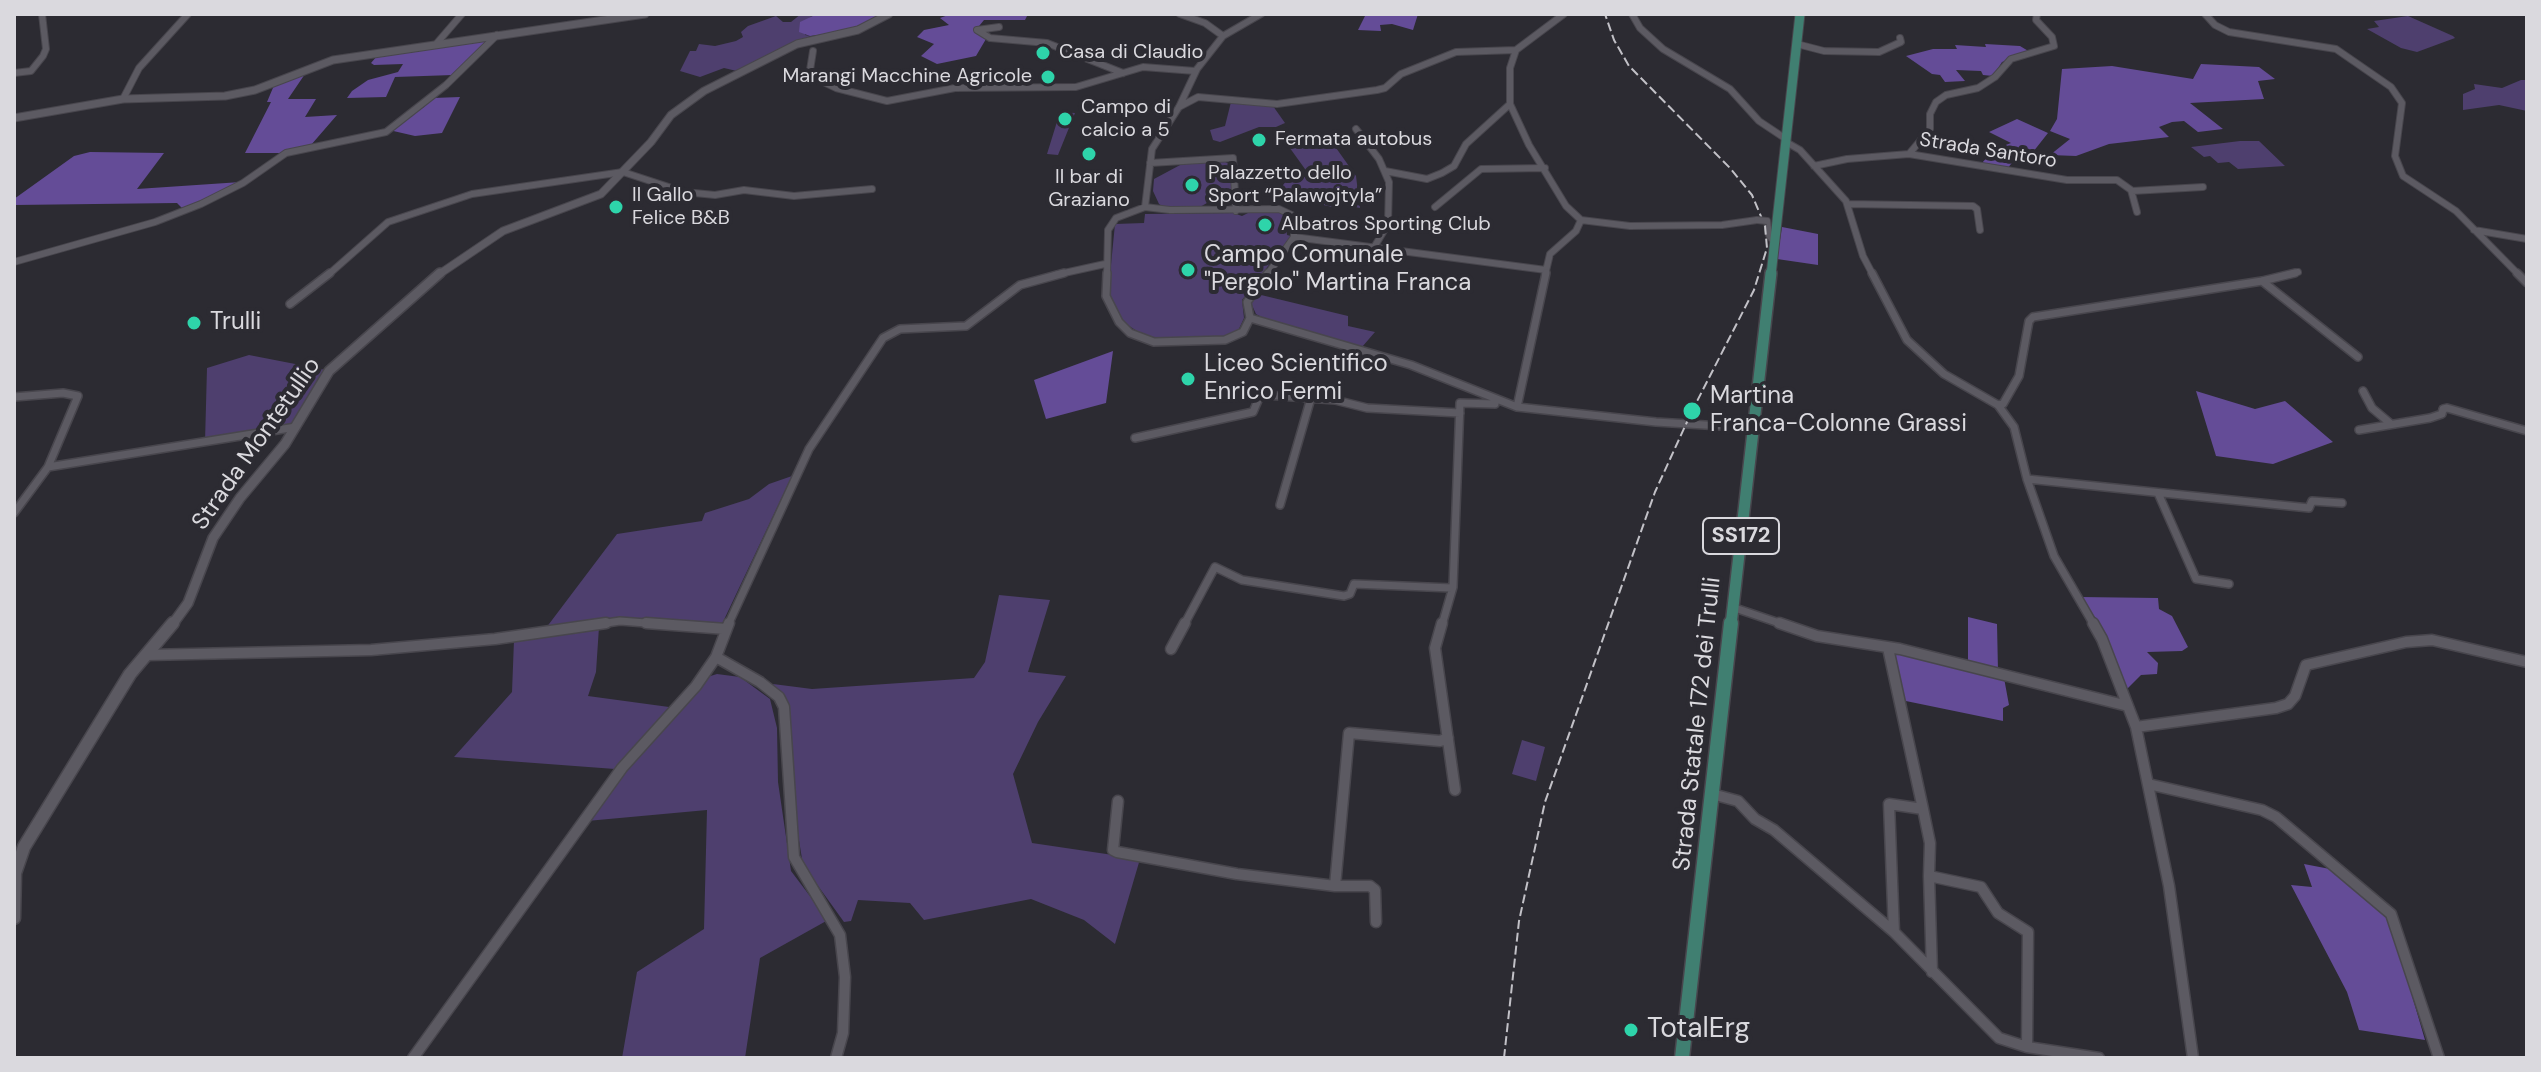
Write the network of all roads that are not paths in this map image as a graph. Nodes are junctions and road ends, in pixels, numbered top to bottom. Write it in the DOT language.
graph roads {
  1 [pos="42,14"];
  2 [pos="188,14"];
  3 [pos="462,14"];
  4 [pos="645,14"];
  5 [pos="889,14"];
  6 [pos="1180,14"];
  7 [pos="1261,14"];
  8 [pos="1564,14"];
  9 [pos="1632,14"];
  10 [pos="1800,14"];
  11 [pos="2037,14"];
  12 [pos="2205,14"];
  13 [pos="999,27"];
  14 [pos="497,35"];
  15 [pos="1223,36"];
  16 [pos="1900,38"];
  17 [pos="437,43"];
  18 [pos="1797,44"];
  19 [pos="1516,50"];
  20 [pos="813,51"];
  21 [pos="1195,71"];
  22 [pos="14,73"];
  23 [pos="1124,73"];
  24 [pos="1188,84"];
  25 [pos="1198,97"];
  26 [pos="123,99"];
  27 [pos="1510,104"];
  28 [pos="1179,107"];
  29 [pos="14,118"];
  30 [pos="1356,129"];
  31 [pos="1786,140"];
  32 [pos="1909,154"];
  33 [pos="1150,163"];
  34 [pos="1814,166"];
  35 [pos="1545,168"];
  36 [pos="1385,171"];
  37 [pos="623,172"];
  38 [pos="2203,187"];
  39 [pos="872,189"];
  40 [pos="2132,191"];
  41 [pos="1847,204"];
  42 [pos="1145,207"];
  43 [pos="1435,207"];
  44 [pos="1236,211"];
  45 [pos="2137,212"];
  46 [pos="1581,220"];
  47 [pos="2474,229"];
  48 [pos="1980,230"];
  49 [pos="1294,237"];
  50 [pos="2527,239"];
  51 [pos="1774,242"];
  52 [pos="1373,249"];
  53 [pos="14,262"];
  54 [pos="1105,264"];
  55 [pos="1546,270"];
  56 [pos="2298,272"];
  57 [pos="2262,281"];
  58 [pos="2527,283"];
  59 [pos="290,304"];
  60 [pos="1250,318"];
  61 [pos="2358,357"];
  62 [pos="2363,391"];
  63 [pos="14,397"];
  64 [pos="1311,398"];
  65 [pos="1499,403"];
  66 [pos="1998,405"];
  67 [pos="1517,407"];
  68 [pos="1460,413"];
  69 [pos="2391,424"];
  70 [pos="296,427"];
  71 [pos="1754,428"];
  72 [pos="2359,430"];
  73 [pos="2527,431"];
  74 [pos="1135,438"];
  75 [pos="48,467"];
  76 [pos="2027,479"];
  77 [pos="2158,493"];
  78 [pos="2342,503"];
  79 [pos="1280,505"];
  80 [pos="14,513"];
  81 [pos="2229,584"];
  82 [pos="1452,588"];
  83 [pos="1732,607"];
  84 [pos="726,629"];
  85 [pos="1888,648"];
  86 [pos="1171,649"];
  87 [pos="147,655"];
  88 [pos="716,657"];
  89 [pos="2527,662"];
  90 [pos="2128,706"];
  91 [pos="2136,727"];
  92 [pos="1448,738"];
  93 [pos="2148,784"];
  94 [pos="1455,790"];
  95 [pos="1712,794"];
  96 [pos="1118,801"];
  97 [pos="1923,809"];
  98 [pos="1929,876"];
  99 [pos="1335,886"];
  100 [pos="14,918"];
  101 [pos="1376,922"];
  102 [pos="1894,932"];
  103 [pos="1933,972"];
  104 [pos="2027,1047"];
  105 [pos="413,1058"];
  106 [pos="836,1058"];
  107 [pos="1682,1058"];
  108 [pos="2099,1058"];
  109 [pos="2193,1058"];
  110 [pos="2439,1058"];
  1 -- 22 [label="street"];
  2 -- 26 [label="street"];
  3 -- 17 [label="street"];
  4 -- 14 [label="street"];
  5 -- 37 [label="street, Strada Montetullio"];
  6 -- 15 [label="street"];
  7 -- 15 [label="street"];
  8 -- 19 [label="street"];
  9 -- 31 [label="street"];
  10 -- 18 [label="main road, Strada Statale 172 dei Trulli / SS172"];
  11 -- 32 [label="street"];
  12 -- 47 [label="street"];
  13 -- 23 [label="street"];
  14 -- 17 [label="street"];
  14 -- 53 [label="street"];
  15 -- 21 [label="street"];
  16 -- 18 [label="street"];
  17 -- 26 [label="street"];
  18 -- 31 [label="main road, Strada Statale 172 dei Trulli / SS172"];
  19 -- 25 [label="street"];
  19 -- 27 [label="street"];
  20 -- 23 [label="street"];
  21 -- 23 [label="street"];
  21 -- 24 [label="street"];
  24 -- 25 [label="street"];
  24 -- 28 [label="street"];
  25 -- 28 [label="street"];
  26 -- 29 [label="street"];
  27 -- 35 [label="street"];
  27 -- 36 [label="street"];
  28 -- 33 [label="street"];
  30 -- 36 [label="street"];
  31 -- 34 [label="street"];
  31 -- 51 [label="main road, Strada Statale 172 dei Trulli / SS172"];
  32 -- 34 [label="street, Strada Santoro"];
  32 -- 40 [label="street, Strada Santoro"];
  33 -- 42 [label="street"];
  33 -- 44 [label="street"];
  34 -- 41 [label="street"];
  35 -- 43 [label="street"];
  35 -- 46 [label="street"];
  36 -- 52 [label="street"];
  37 -- 39 [label="street"];
  37 -- 59 [label="street"];
  37 -- 70 [label="street, Strada Montetullio"];
  38 -- 40 [label="street"];
  40 -- 45 [label="street"];
  41 -- 48 [label="street"];
  41 -- 66 [label="street"];
  42 -- 44 [label="street"];
  42 -- 54 [label="street"];
  44 -- 49 [label="street"];
  46 -- 51 [label="street, bridge"];
  46 -- 55 [label="street"];
  47 -- 50 [label="street"];
  47 -- 58 [label="street"];
  49 -- 52 [label="street"];
  49 -- 60 [label="street"];
  51 -- 71 [label="main road, Strada Statale 172 dei Trulli / SS172"];
  52 -- 55 [label="street"];
  54 -- 60 [label="street"];
  54 -- 84 [label="street"];
  55 -- 67 [label="street"];
  56 -- 57 [label="street"];
  57 -- 61 [label="street"];
  57 -- 66 [label="street"];
  60 -- 65 [label="street"];
  62 -- 69 [label="street"];
  63 -- 75 [label="street"];
  64 -- 68 [label="street"];
  64 -- 74 [label="street"];
  64 -- 79 [label="street"];
  65 -- 67 [label="street"];
  65 -- 68 [label="street"];
  66 -- 76 [label="street"];
  67 -- 71 [label="street"];
  68 -- 82 [label="street"];
  69 -- 72 [label="street"];
  69 -- 73 [label="street"];
  70 -- 75 [label="street"];
  70 -- 87 [label="street, Strada Montetullio"];
  71 -- 83 [label="main road, Strada Statale 172 dei Trulli / SS172"];
  75 -- 80 [label="street"];
  76 -- 77 [label="street"];
  76 -- 90 [label="street"];
  77 -- 78 [label="street"];
  77 -- 81 [label="street"];
  82 -- 86 [label="street"];
  82 -- 92 [label="street"];
  83 -- 85 [label="street"];
  83 -- 95 [label="main road, Strada Statale 172 dei Trulli / SS172"];
  84 -- 87 [label="street"];
  84 -- 88 [label="street"];
  85 -- 90 [label="street"];
  85 -- 97 [label="street"];
  87 -- 100 [label="street, Strada Montetullio"];
  88 -- 105 [label="street"];
  88 -- 106 [label="street"];
  89 -- 91 [label="street"];
  90 -- 91 [label="street"];
  91 -- 93 [label="street"];
  92 -- 94 [label="street"];
  92 -- 99 [label="street"];
  93 -- 109 [label="street"];
  93 -- 110 [label="street"];
  95 -- 102 [label="street"];
  95 -- 107 [label="main road, Strada Statale 172 dei Trulli / SS172"];
  96 -- 99 [label="street"];
  97 -- 98 [label="street"];
  97 -- 102 [label="street"];
  98 -- 103 [label="street"];
  98 -- 104 [label="street"];
  99 -- 101 [label="street"];
  102 -- 103 [label="street"];
  103 -- 104 [label="street"];
  104 -- 108 [label="street"];
}
